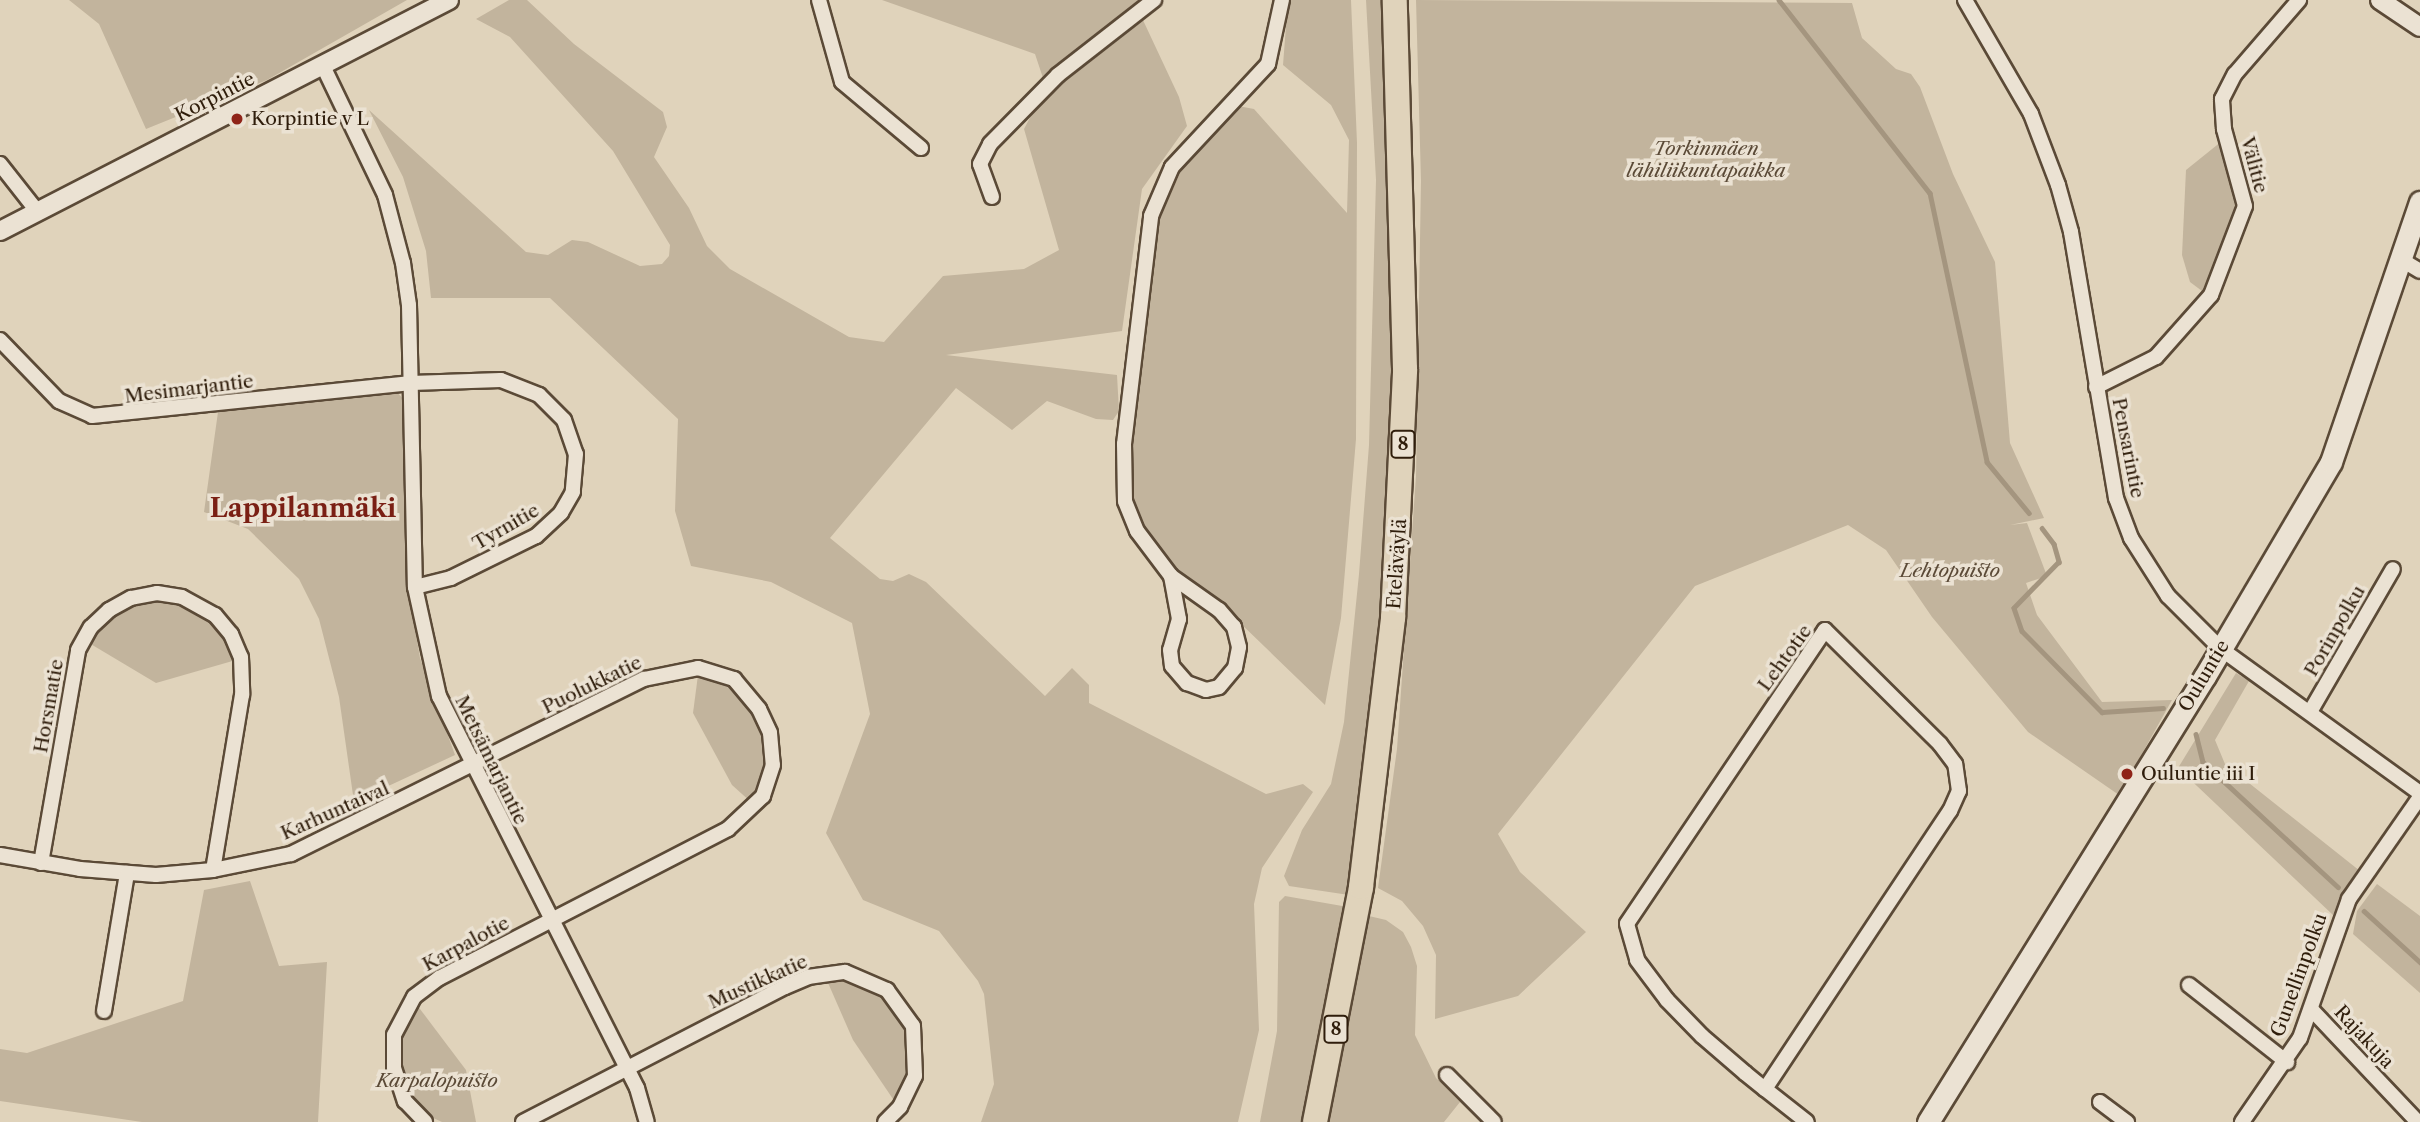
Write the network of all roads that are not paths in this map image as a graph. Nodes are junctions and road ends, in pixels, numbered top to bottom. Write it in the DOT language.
graph roads {
  1 [pos="449,0"];
  2 [pos="819,0"];
  3 [pos="1154,0"];
  4 [pos="1282,0"];
  5 [pos="1395,0"];
  6 [pos="1965,0"];
  7 [pos="2299,0"];
  8 [pos="2380,0"];
  9 [pos="2420,27"];
  10 [pos="323,66"];
  11 [pos="921,148"];
  12 [pos="0,164"];
  13 [pos="992,197"];
  14 [pos="2420,202"];
  15 [pos="37,211"];
  16 [pos="0,231"];
  17 [pos="2402,260"];
  18 [pos="2420,271"];
  19 [pos="0,340"];
  20 [pos="411,383"];
  21 [pos="2096,387"];
  22 [pos="2393,569"];
  23 [pos="1171,576"];
  24 [pos="415,587"];
  25 [pos="2221,649"];
  26 [pos="2310,712"];
  27 [pos="471,767"];
  28 [pos="2420,795"];
  29 [pos="0,855"];
  30 [pos="41,863"];
  31 [pos="213,870"];
  32 [pos="127,873"];
  33 [pos="551,921"];
  34 [pos="2189,985"];
  35 [pos="2311,1009"];
  36 [pos="104,1010"];
  37 [pos="2287,1062"];
  38 [pos="626,1067"];
  39 [pos="1447,1075"];
  40 [pos="1765,1088"];
  41 [pos="2100,1102"];
  42 [pos="425,1122"];
  43 [pos="523,1122"];
  44 [pos="647,1122"];
  45 [pos="885,1122"];
  46 [pos="1315,1122"];
  47 [pos="1494,1122"];
  48 [pos="1807,1122"];
  49 [pos="1928,1122"];
  50 [pos="2127,1122"];
  51 [pos="2242,1122"];
  52 [pos="2418,1122"];
  1 -- 10 [label="street, Korpintie"];
  2 -- 11 [label="street"];
  3 -- 13 [label="street"];
  4 -- 23 [label="street"];
  5 -- 46 [label="highway, Eteläväylä / 8"];
  6 -- 21 [label="street, Pensarintie"];
  7 -- 21 [label="street, Välitie"];
  8 -- 9 [label="street"];
  10 -- 15 [label="street, Korpintie"];
  10 -- 20 [label="street, Metsämarjantie"];
  12 -- 15 [label="street"];
  14 -- 17 [label="main road, Ouluntie"];
  15 -- 16 [label="street, Korpintie"];
  17 -- 18 [label="street"];
  17 -- 25 [label="main road, Ouluntie"];
  19 -- 20 [label="street, Mesimarjantie"];
  20 -- 24 [label="street, Metsämarjantie"];
  20 -- 24 [label="street, Tyrnitie"];
  21 -- 25 [label="street, Pensarintie"];
  22 -- 26 [label="street, Porinpolku"];
  23 -- 23 [label="street"];
  24 -- 27 [label="street, Metsämarjantie"];
  25 -- 26 [label="street, Pensarintie"];
  25 -- 49 [label="main road, Ouluntie"];
  26 -- 28 [label="street, Pensarintie"];
  27 -- 31 [label="street, Karhuntaival"];
  27 -- 33 [label="street, Metsämarjantie"];
  27 -- 33 [label="street, Puolukkatie"];
  28 -- 35 [label="street, Gunellinpolku"];
  29 -- 30 [label="street, Karhuntaival"];
  30 -- 31 [label="street, Horsmatie"];
  30 -- 32 [label="street, Karhuntaival"];
  31 -- 32 [label="street, Karhuntaival"];
  32 -- 36 [label="street"];
  33 -- 38 [label="street, Metsämarjantie"];
  33 -- 42 [label="street, Karpalotie"];
  34 -- 37 [label="street, Gunellinpolku"];
  35 -- 37 [label="street, Gunellinpolku"];
  35 -- 52 [label="street, Rajakuja"];
  37 -- 51 [label="street, Gunellinpolku"];
  38 -- 43 [label="street"];
  38 -- 44 [label="street, Metsämarjantie"];
  38 -- 45 [label="street, Mustikkatie"];
  39 -- 47 [label="street"];
  40 -- 40 [label="street, Lehtotie"];
  40 -- 48 [label="street, Lehtotie"];
  41 -- 50 [label="street"];
}
